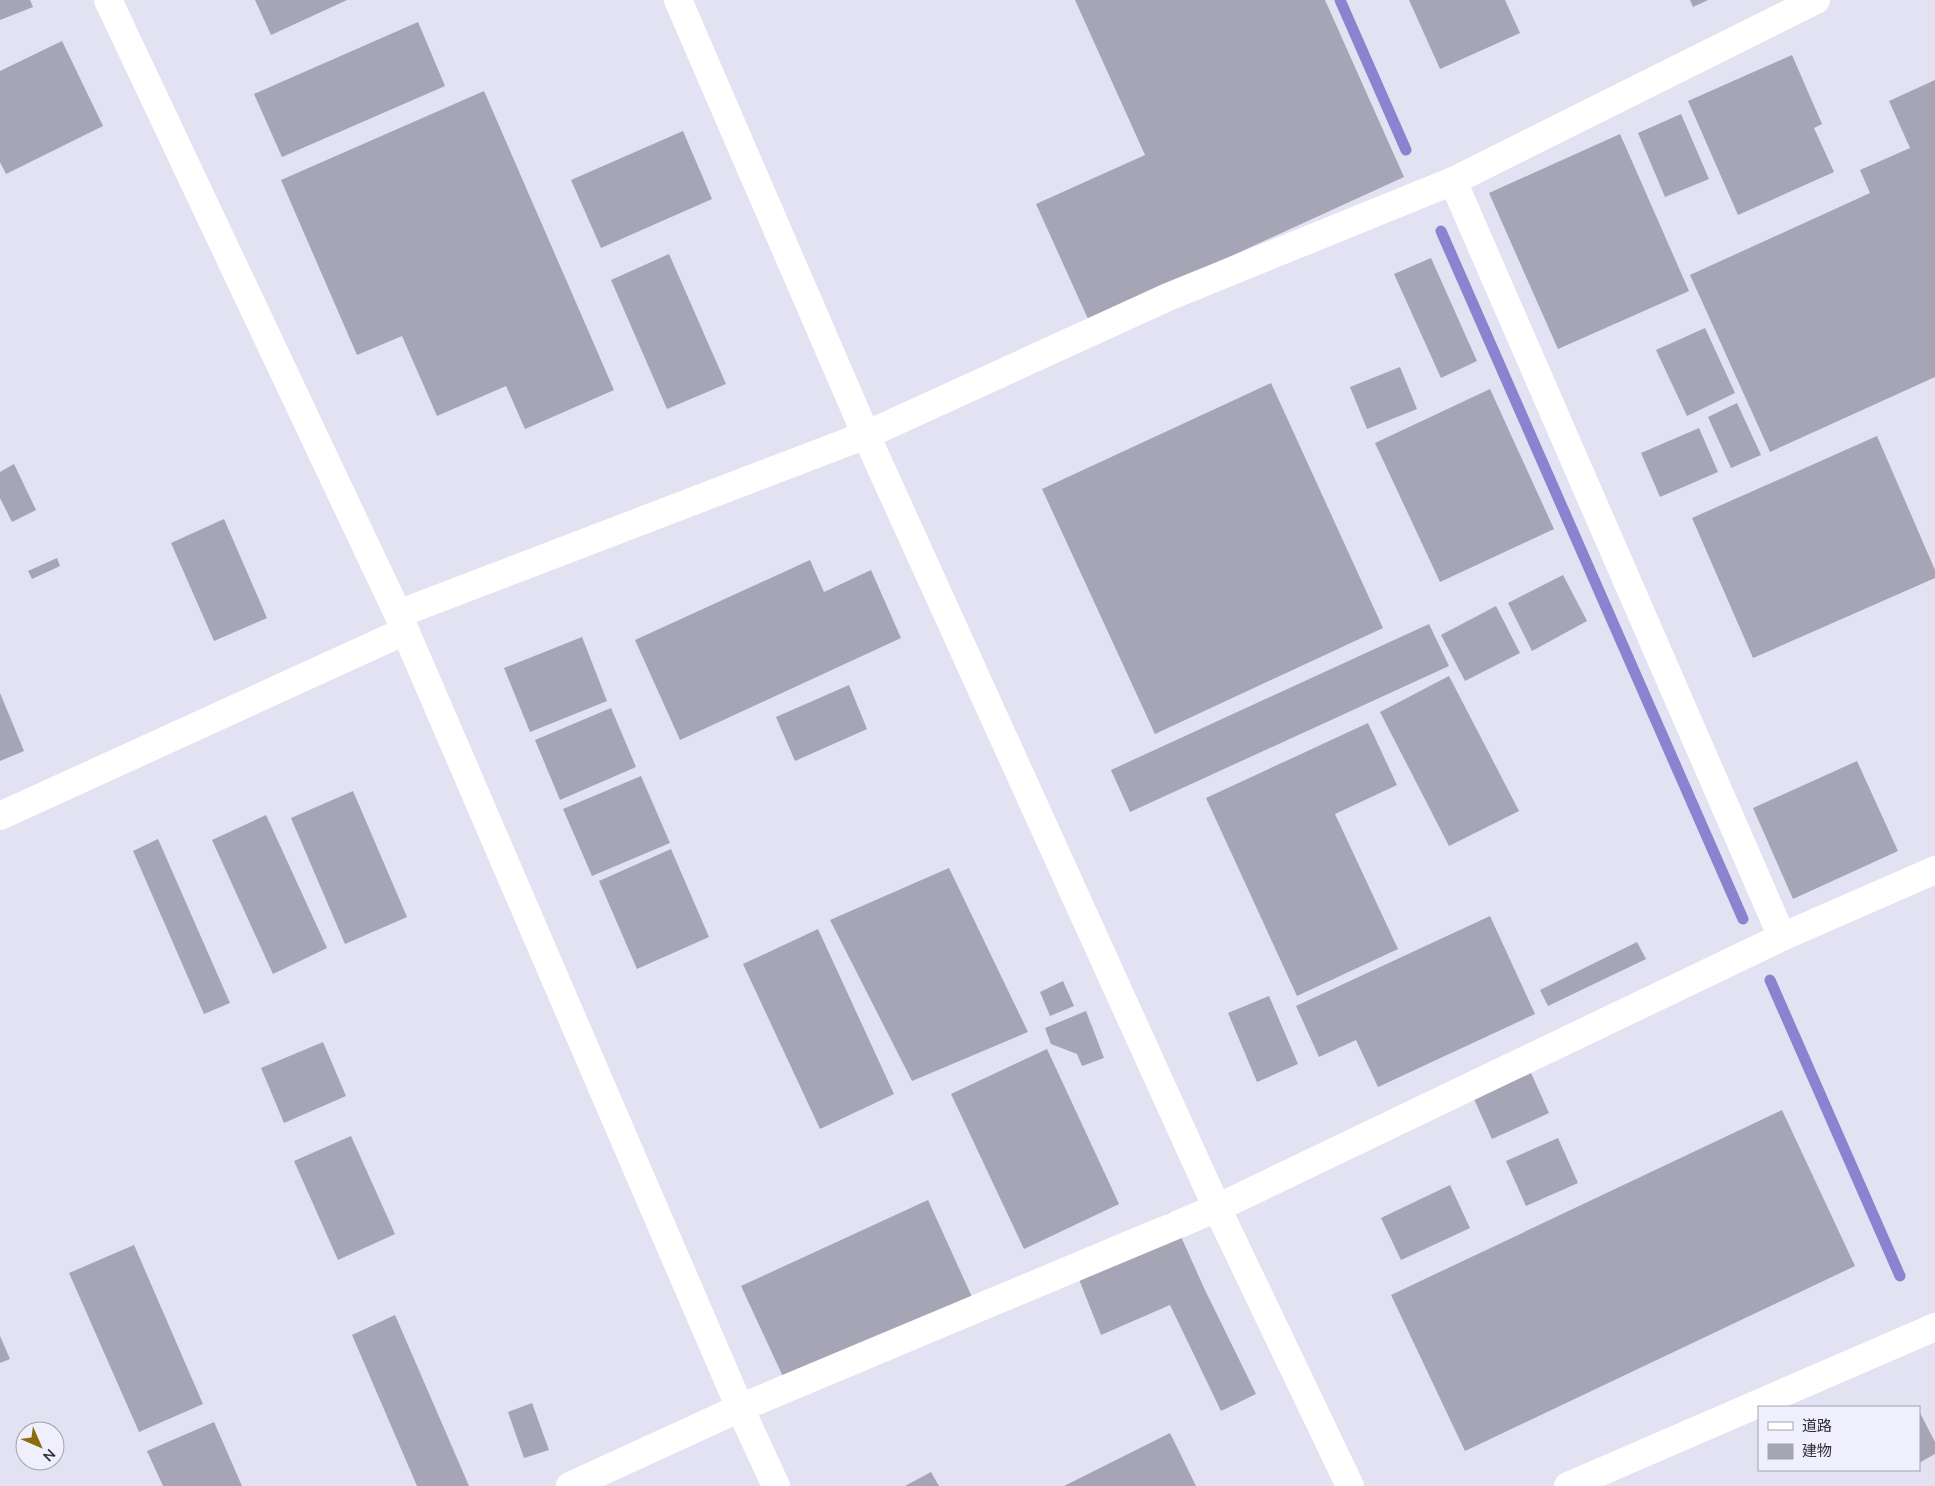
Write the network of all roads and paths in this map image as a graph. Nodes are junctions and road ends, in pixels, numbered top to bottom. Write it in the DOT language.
graph roads {
  1 [pos="108,0"];
  2 [pos="678,0"];
  3 [pos="1816,0"];
  4 [pos="1452,181"];
  5 [pos="866,435"];
  6 [pos="402,623"];
  7 [pos="0,816"];
  8 [pos="1935,870"];
  9 [pos="1782,937"];
  10 [pos="1217,1208"];
  11 [pos="1935,1327"];
  12 [pos="740,1408"];
  13 [pos="570,1486"];
  14 [pos="776,1486"];
  15 [pos="1350,1486"];
  16 [pos="1568,1486"];
  1 -- 6 [label="street"];
  2 -- 5 [label="street"];
  3 -- 4 [label="street"];
  4 -- 5 [label="street"];
  4 -- 9 [label="street"];
  5 -- 6 [label="street"];
  5 -- 10 [label="street"];
  6 -- 7 [label="street"];
  6 -- 12 [label="street"];
  8 -- 9 [label="street"];
  9 -- 10 [label="street"];
  10 -- 12 [label="street"];
  10 -- 15 [label="street"];
  11 -- 16 [label="street"];
  12 -- 13 [label="street"];
  12 -- 14 [label="street"];
}
